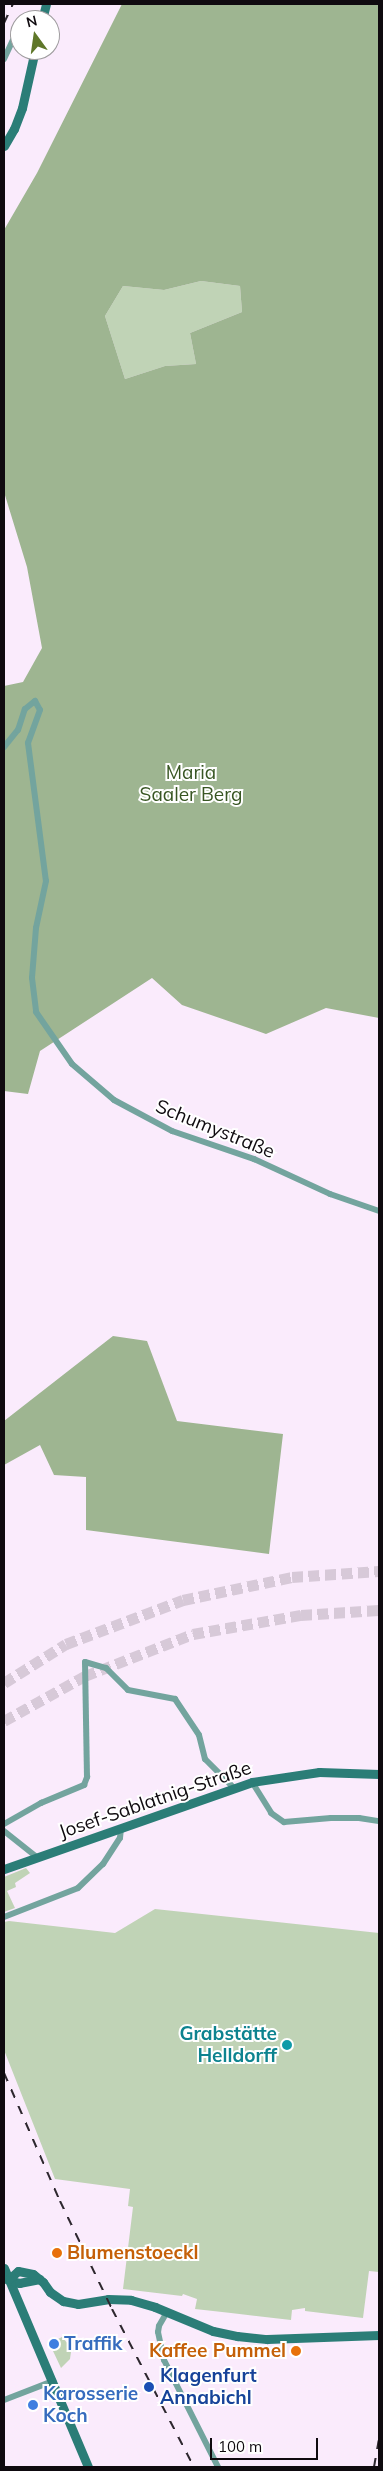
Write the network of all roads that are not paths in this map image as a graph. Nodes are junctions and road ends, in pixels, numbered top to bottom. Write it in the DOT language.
graph roads {
  1 [pos="10,46"];
  2 [pos="4,59"];
  3 [pos="33,60"];
  4 [pos="4,146"];
  5 [pos="4,747"];
  6 [pos="379,1211"];
  7 [pos="379,1774"];
  8 [pos="252,1782"];
  9 [pos="233,1787"];
  10 [pos="379,1821"];
  11 [pos="4,1824"];
  12 [pos="121,1828"];
  13 [pos="4,1831"];
  14 [pos="38,1858"];
  15 [pos="4,1869"];
  16 [pos="4,1917"];
  17 [pos="4,2268"];
  18 [pos="6,2279"];
  19 [pos="167,2312"];
  20 [pos="379,2335"];
  21 [pos="53,2381"];
  22 [pos="4,2400"];
  23 [pos="88,2467"];
  24 [pos="218,2467"];
  1 -- 2 [label="street"];
  3 -- 4 [label="main road"];
  5 -- 6 [label="street, Schumystraße"];
  7 -- 8 [label="main road, Josef-Sablatnig-Straße"];
  8 -- 9 [label="main road, Josef-Sablatnig-Straße"];
  8 -- 10 [label="street"];
  9 -- 11 [label="street"];
  9 -- 12 [label="main road, Josef-Sablatnig-Straße"];
  12 -- 14 [label="main road, Josef-Sablatnig-Straße"];
  12 -- 16 [label="street"];
  13 -- 14 [label="street"];
  14 -- 15 [label="main road, Josef-Sablatnig-Straße"];
  17 -- 18 [label="main road"];
  18 -- 19 [label="main road"];
  18 -- 21 [label="main road"];
  19 -- 20 [label="main road"];
  19 -- 24 [label="street"];
  21 -- 22 [label="street"];
  21 -- 23 [label="main road"];
}
